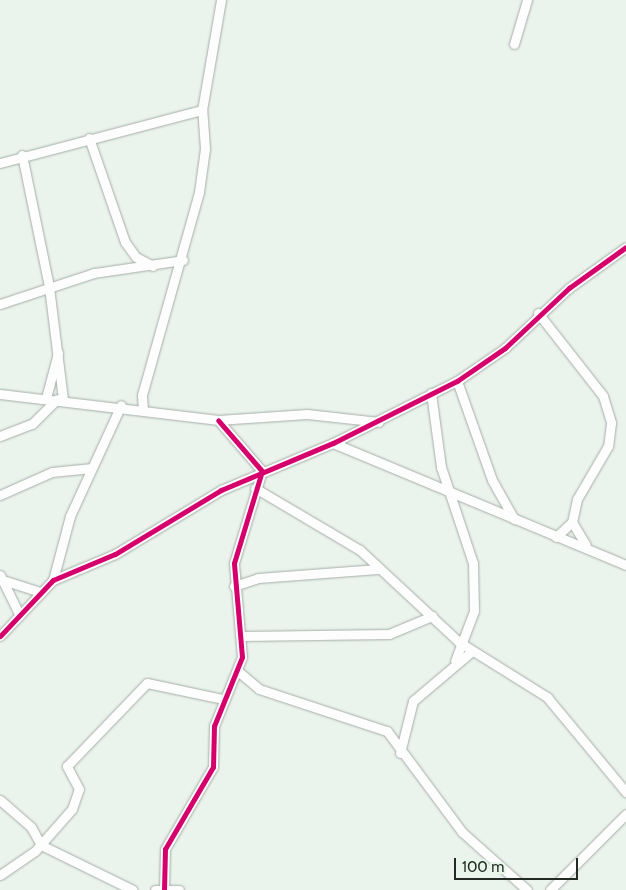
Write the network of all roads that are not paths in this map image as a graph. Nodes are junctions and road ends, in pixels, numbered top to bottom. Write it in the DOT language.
graph roads {
  1 [pos="221,0"];
  2 [pos="527,0"];
  3 [pos="514,44"];
  4 [pos="202,110"];
  5 [pos="89,138"];
  6 [pos="22,155"];
  7 [pos="0,163"];
  8 [pos="626,247"];
  9 [pos="183,260"];
  10 [pos="156,267"];
  11 [pos="49,287"];
  12 [pos="0,304"];
  13 [pos="538,313"];
  14 [pos="59,350"];
  15 [pos="457,381"];
  16 [pos="431,393"];
  17 [pos="0,394"];
  18 [pos="46,398"];
  19 [pos="60,399"];
  20 [pos="121,405"];
  21 [pos="143,410"];
  22 [pos="218,420"];
  23 [pos="379,422"];
  24 [pos="0,436"];
  25 [pos="333,443"];
  26 [pos="92,468"];
  27 [pos="262,471"];
  28 [pos="255,488"];
  29 [pos="451,491"];
  30 [pos="0,495"];
  31 [pos="515,519"];
  32 [pos="572,522"];
  33 [pos="556,537"];
  34 [pos="586,545"];
  35 [pos="626,565"];
  36 [pos="378,569"];
  37 [pos="3,578"];
  38 [pos="54,580"];
  39 [pos="234,586"];
  40 [pos="39,592"];
  41 [pos="19,614"];
  42 [pos="432,616"];
  43 [pos="0,636"];
  44 [pos="243,636"];
  45 [pos="459,642"];
  46 [pos="472,652"];
  47 [pos="455,661"];
  48 [pos="239,672"];
  49 [pos="223,699"];
  50 [pos="400,753"];
  51 [pos="626,792"];
  52 [pos="0,800"];
  53 [pos="626,814"];
  54 [pos="40,845"];
  55 [pos="0,875"];
  56 [pos="133,890"];
  57 [pos="161,890"];
  58 [pos="179,890"];
  59 [pos="527,890"];
  60 [pos="550,890"];
  1 -- 4 [label="street"];
  2 -- 3 [label="street"];
  4 -- 5 [label="street"];
  4 -- 9 [label="street"];
  5 -- 6 [label="street"];
  5 -- 10 [label="street"];
  6 -- 7 [label="street"];
  6 -- 11 [label="street"];
  8 -- 13 [label="street"];
  9 -- 10 [label="street"];
  9 -- 21 [label="street"];
  10 -- 11 [label="street"];
  11 -- 12 [label="street"];
  11 -- 14 [label="street"];
  13 -- 15 [label="street"];
  13 -- 32 [label="street"];
  14 -- 18 [label="street"];
  14 -- 19 [label="street"];
  15 -- 16 [label="street"];
  15 -- 31 [label="street"];
  16 -- 23 [label="street"];
  16 -- 29 [label="street"];
  17 -- 18 [label="street"];
  18 -- 19 [label="street"];
  19 -- 20 [label="street"];
  19 -- 24 [label="street"];
  20 -- 21 [label="street"];
  20 -- 26 [label="street"];
  21 -- 22 [label="street"];
  22 -- 23 [label="street"];
  22 -- 27 [label="street"];
  23 -- 25 [label="street"];
  25 -- 27 [label="street"];
  25 -- 29 [label="street"];
  26 -- 30 [label="street"];
  26 -- 38 [label="street"];
  27 -- 28 [label="street"];
  27 -- 38 [label="street"];
  28 -- 36 [label="street"];
  28 -- 39 [label="street"];
  29 -- 31 [label="street"];
  29 -- 45 [label="street"];
  31 -- 33 [label="street"];
  32 -- 33 [label="street"];
  32 -- 34 [label="street"];
  33 -- 34 [label="street"];
  34 -- 35 [label="street"];
  36 -- 39 [label="street"];
  36 -- 42 [label="street"];
  37 -- 40 [label="street"];
  37 -- 41 [label="street"];
  38 -- 40 [label="street"];
  39 -- 44 [label="street"];
  40 -- 41 [label="street"];
  41 -- 43 [label="street"];
  42 -- 44 [label="street"];
  42 -- 45 [label="street"];
  44 -- 48 [label="street"];
  45 -- 46 [label="street"];
  45 -- 47 [label="street"];
  46 -- 47 [label="street"];
  46 -- 51 [label="street"];
  47 -- 50 [label="street"];
  48 -- 49 [label="street"];
  48 -- 50 [label="street"];
  49 -- 54 [label="street"];
  49 -- 57 [label="street"];
  50 -- 59 [label="street"];
  52 -- 54 [label="street"];
  53 -- 60 [label="street"];
  54 -- 55 [label="street"];
  54 -- 56 [label="street"];
  57 -- 58 [label="street"];
}
